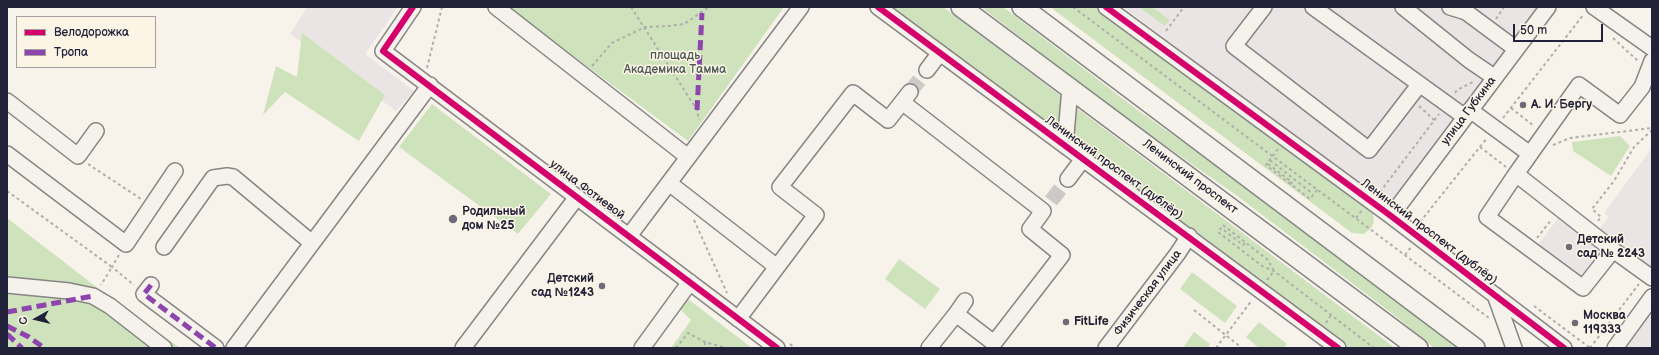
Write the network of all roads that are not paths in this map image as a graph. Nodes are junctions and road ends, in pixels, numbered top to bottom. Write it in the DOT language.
graph roads {
  1 [pos="413,7"];
  2 [pos="496,7"];
  3 [pos="801,7"];
  4 [pos="878,7"];
  5 [pos="961,7"];
  6 [pos="1022,7"];
  7 [pos="1106,7"];
  8 [pos="1264,7"];
  9 [pos="1313,7"];
  10 [pos="1403,7"];
  11 [pos="1450,7"];
  12 [pos="1548,7"];
  13 [pos="1590,10"];
  14 [pos="1652,48"];
  15 [pos="1516,49"];
  16 [pos="939,54"];
  17 [pos="1650,66"];
  18 [pos="926,70"];
  19 [pos="1494,77"];
  20 [pos="430,85"];
  21 [pos="1419,85"];
  22 [pos="1070,88"];
  23 [pos="7,101"];
  24 [pos="1467,113"];
  25 [pos="96,131"];
  26 [pos="1537,144"];
  27 [pos="1064,146"];
  28 [pos="7,154"];
  29 [pos="688,157"];
  30 [pos="1083,159"];
  31 [pos="175,171"];
  32 [pos="1516,174"];
  33 [pos="1068,179"];
  34 [pos="669,183"];
  35 [pos="577,196"];
  36 [pos="1391,216"];
  37 [pos="629,236"];
  38 [pos="1189,236"];
  39 [pos="312,242"];
  40 [pos="164,247"];
  41 [pos="1613,250"];
  42 [pos="778,267"];
  43 [pos="1649,276"];
  44 [pos="690,282"];
  45 [pos="7,285"];
  46 [pos="147,289"];
  47 [pos="1494,295"];
  48 [pos="1652,297"];
  49 [pos="965,301"];
  50 [pos="956,314"];
  51 [pos="738,319"];
  52 [pos="164,348"];
  53 [pos="216,348"];
  54 [pos="234,348"];
  55 [pos="462,348"];
  56 [pos="642,348"];
  57 [pos="777,348"];
  58 [pos="930,348"];
  59 [pos="1106,348"];
  60 [pos="1338,348"];
  61 [pos="1418,348"];
  62 [pos="1475,348"];
  63 [pos="1514,348"];
  64 [pos="1564,348"];
  65 [pos="1615,348"];
  1 -- 20 [label="street, улица Фотиевой"];
  2 -- 29 [label="street"];
  3 -- 29 [label="street"];
  4 -- 16 [label="street, Ленинский проспект (дублёр)"];
  5 -- 22 [label="main road, Ленинский проспект"];
  6 -- 62 [label="main road"];
  7 -- 36 [label="street, Ленинский проспект (дублёр)"];
  8 -- 21 [label="street"];
  9 -- 21 [label="street"];
  10 -- 19 [label="street"];
  11 -- 15 [label="street"];
  12 -- 15 [label="street, улица Губкина"];
  13 -- 14 [label="street"];
  15 -- 19 [label="street, улица Губкина"];
  16 -- 18 [label="street"];
  16 -- 27 [label="street, Ленинский проспект (дублёр)"];
  17 -- 26 [label="street"];
  19 -- 24 [label="street, улица Губкина"];
  20 -- 35 [label="street, улица Фотиевой"];
  20 -- 39 [label="street"];
  21 -- 24 [label="street"];
  22 -- 27 [label="street"];
  22 -- 61 [label="main road, Ленинский проспект"];
  23 -- 25 [label="street"];
  24 -- 26 [label="street"];
  24 -- 36 [label="street, улица Губкина"];
  26 -- 32 [label="street"];
  27 -- 30 [label="street, Ленинский проспект (дублёр)"];
  28 -- 31 [label="street"];
  29 -- 34 [label="street"];
  30 -- 33 [label="street"];
  30 -- 38 [label="street, Ленинский проспект (дублёр)"];
  32 -- 41 [label="street"];
  32 -- 41 [label="street"];
  34 -- 37 [label="street"];
  34 -- 42 [label="street"];
  35 -- 37 [label="street, улица Фотиевой"];
  35 -- 55 [label="street"];
  36 -- 47 [label="street, Ленинский проспект (дублёр)"];
  37 -- 44 [label="street, улица Фотиевой"];
  38 -- 59 [label="street, Физическая улица"];
  38 -- 60 [label="street, Ленинский проспект (дублёр)"];
  39 -- 40 [label="street"];
  39 -- 54 [label="street"];
  41 -- 43 [label="street"];
  42 -- 50 [label="street"];
  42 -- 51 [label="street"];
  44 -- 51 [label="street, улица Фотиевой"];
  44 -- 56 [label="street"];
  45 -- 52 [label="street"];
  46 -- 53 [label="street"];
  47 -- 63 [label="street"];
  47 -- 64 [label="street, Ленинский проспект (дублёр)"];
  48 -- 65 [label="street"];
  49 -- 50 [label="street"];
  50 -- 58 [label="street"];
  51 -- 57 [label="street, улица Фотиевой"];
}
